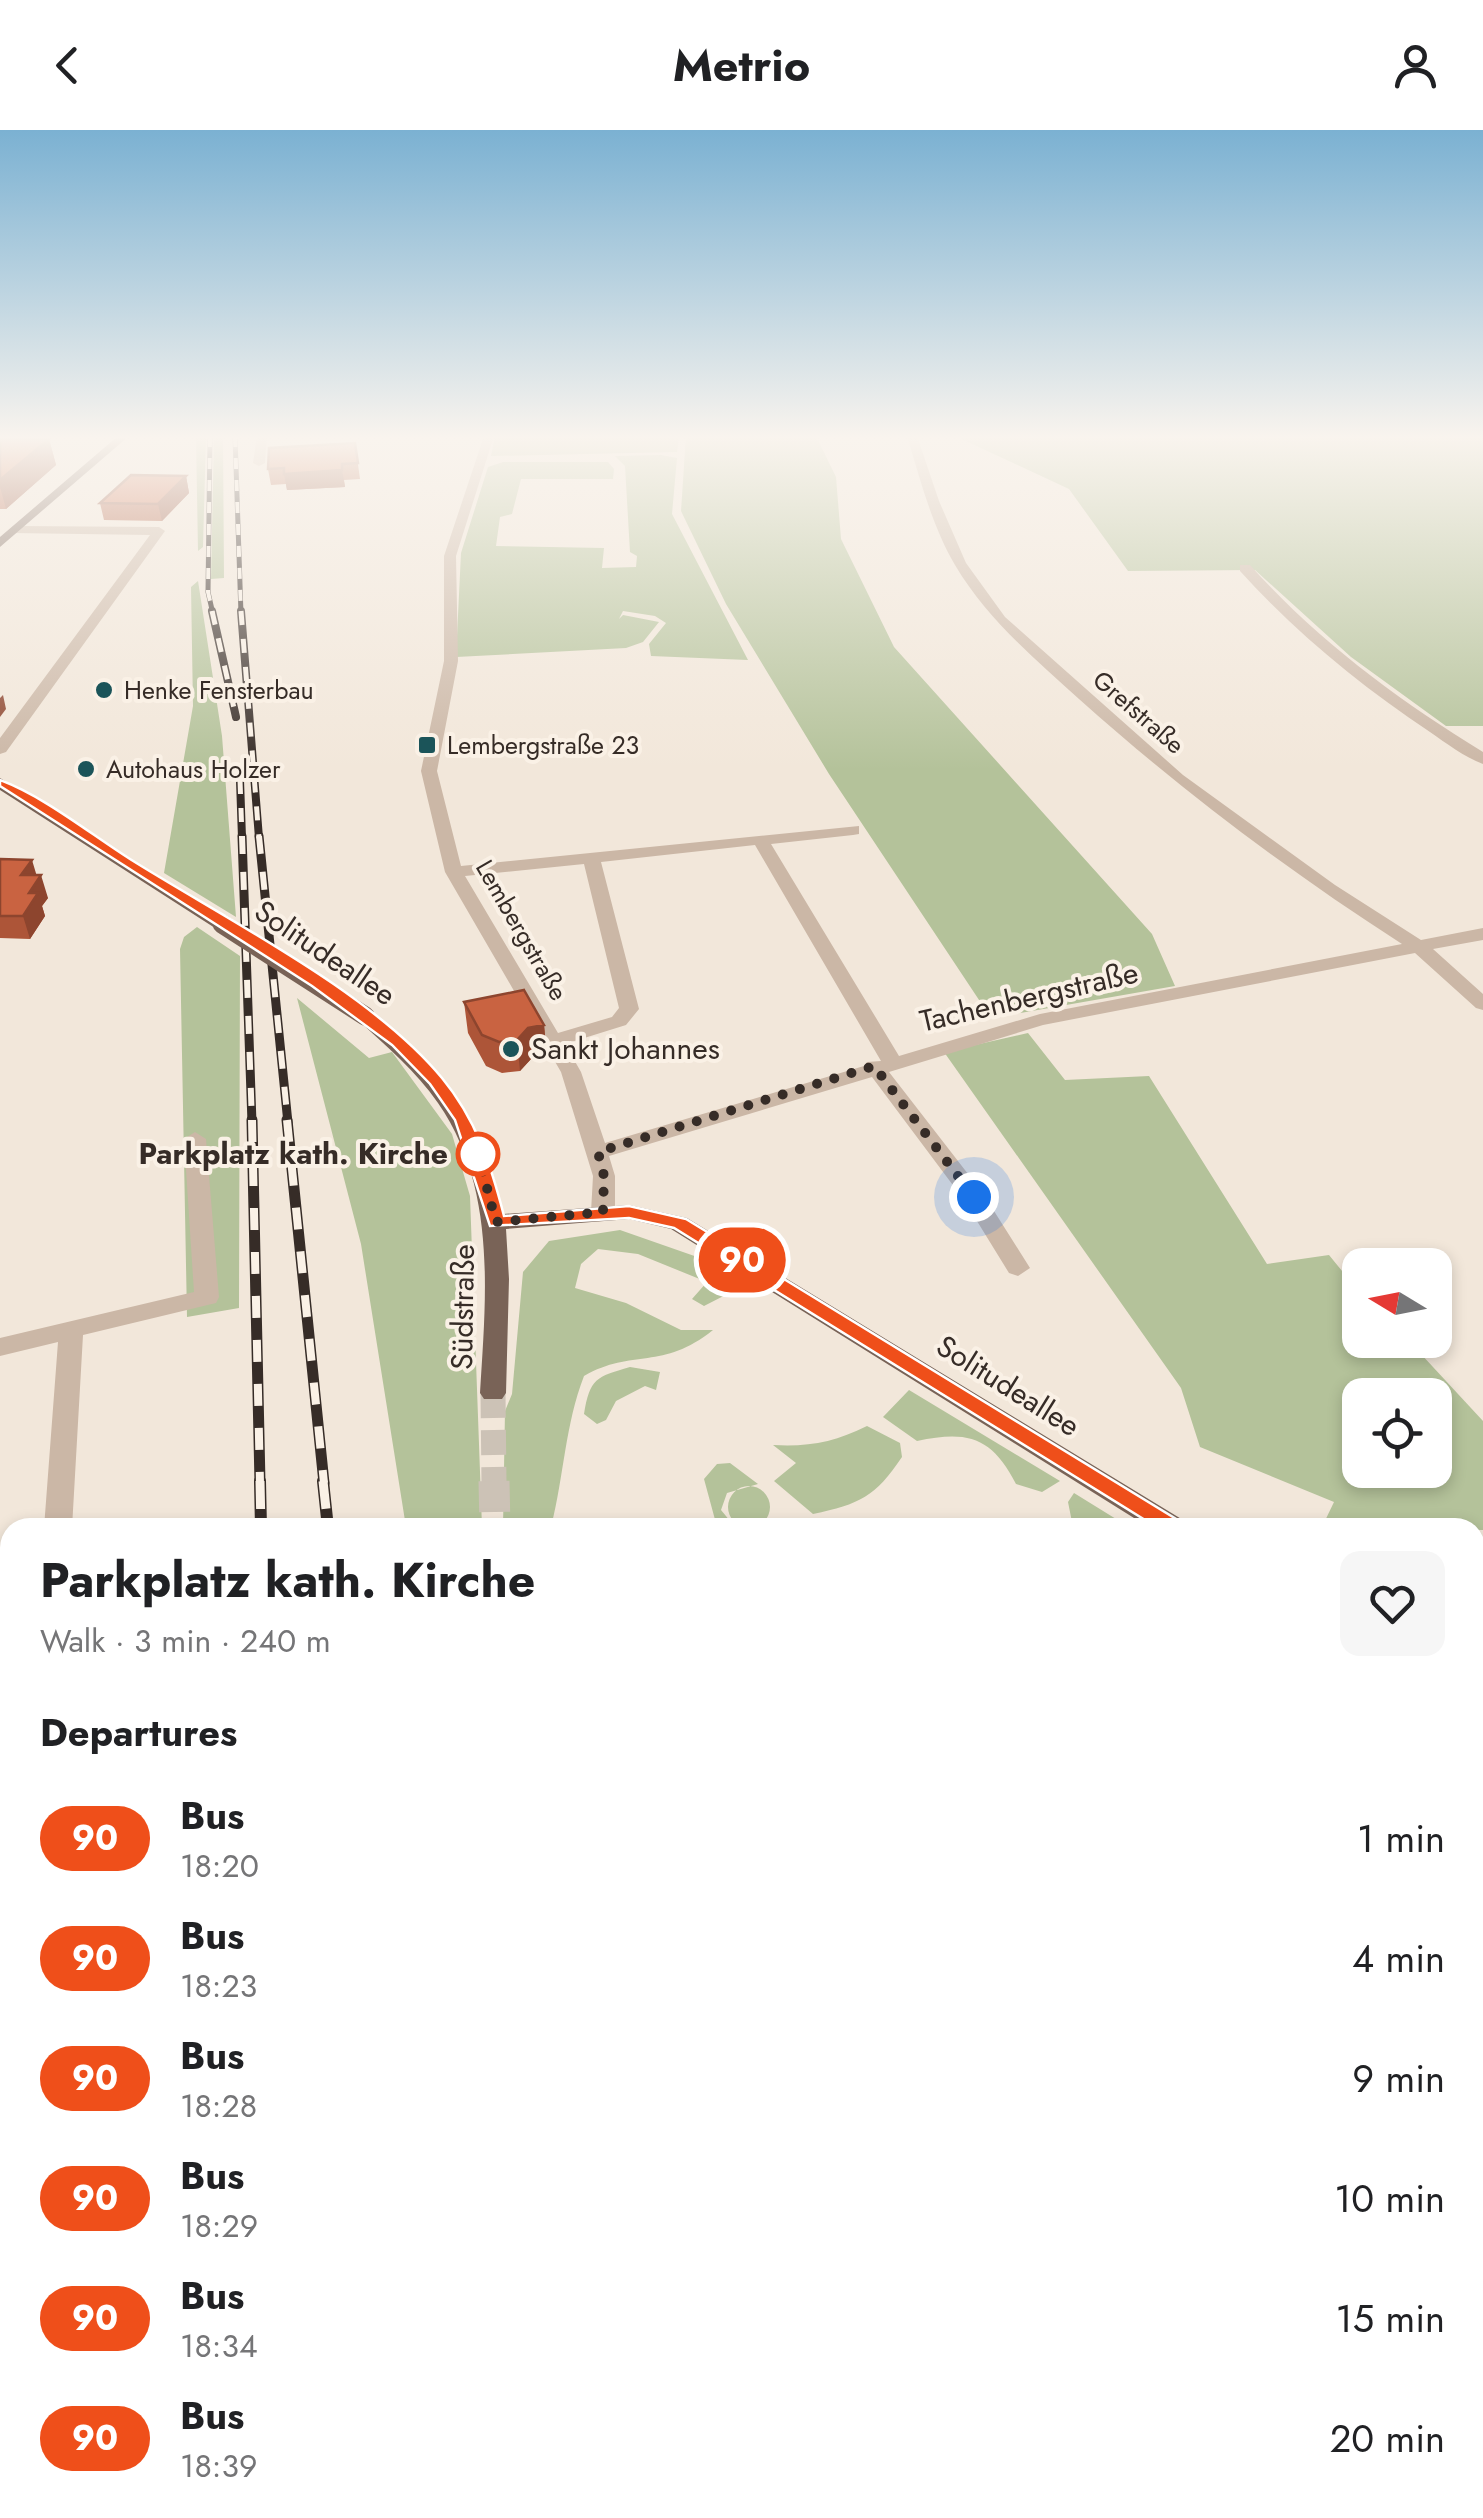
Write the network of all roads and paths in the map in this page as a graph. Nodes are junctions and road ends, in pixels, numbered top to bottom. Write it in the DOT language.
graph roads {
  1 [pos="147,547"];
  2 [pos="453,547"];
  3 [pos="954,547"];
  4 [pos="1245,568"];
  5 [pos="0,749"];
  6 [pos="1483,758"];
  7 [pos="0,783"];
  8 [pos="853,830"];
  9 [pos="761,840"];
  10 [pos="592,859"];
  11 [pos="454,872"];
  12 [pos="1483,934"];
  13 [pos="1422,949"];
  14 [pos="1483,1004"];
  15 [pos="554,1041"];
  16 [pos="883,1064"];
  17 [pos="195,1139"];
  18 [pos="598,1152"];
  19 [pos="603,1212"];
  20 [pos="496,1222"];
  21 [pos="1018,1268"];
  22 [pos="71,1330"];
  23 [pos="0,1347"];
  24 [pos="493,1394"];
  25 [pos="59,1518"];
  26 [pos="1157,1518"];
  1 -- 5 [label="street"];
  2 -- 11 [label="street, Lembergstraße"];
  3 -- 13 [label="street, Grefstraße"];
  4 -- 6 [label="street"];
  7 -- 20 [label="main road, Solitudeallee, bridge"];
  8 -- 9 [label="street"];
  9 -- 10 [label="street"];
  9 -- 16 [label="street"];
  10 -- 11 [label="street"];
  10 -- 15 [label="street"];
  11 -- 15 [label="street, Lembergstraße"];
  12 -- 13 [label="street, Tachenbergstraße"];
  13 -- 14 [label="street, Grefstraße"];
  13 -- 16 [label="street, Tachenbergstraße"];
  15 -- 18 [label="street, Lembergstraße"];
  16 -- 18 [label="street, Tachenbergstraße"];
  16 -- 21 [label="street"];
  17 -- 22 [label="street"];
  18 -- 19 [label="street, Lembergstraße"];
  19 -- 20 [label="main road, Solitudeallee"];
  19 -- 26 [label="main road, Solitudeallee"];
  20 -- 24 [label="main road, Südstraße"];
  22 -- 23 [label="street"];
  22 -- 25 [label="street"];
}
